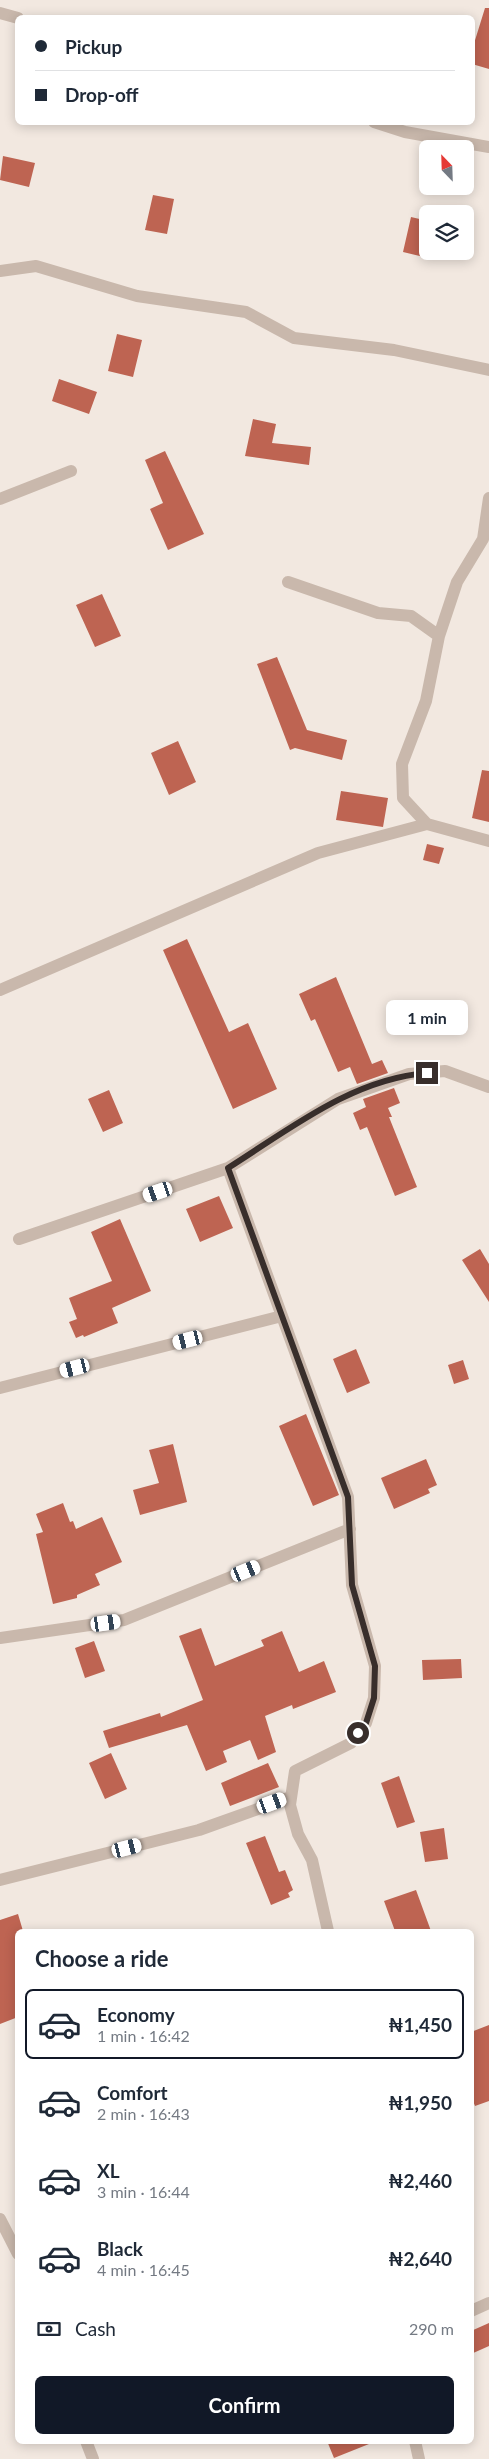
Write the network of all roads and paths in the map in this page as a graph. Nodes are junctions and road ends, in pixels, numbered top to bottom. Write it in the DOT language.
graph roads {
  1 [pos="0,13"];
  2 [pos="15,17"];
  3 [pos="383,125"];
  4 [pos="489,147"];
  5 [pos="0,271"];
  6 [pos="489,370"];
  7 [pos="71,471"];
  8 [pos="0,498"];
  9 [pos="489,498"];
  10 [pos="288,582"];
  11 [pos="439,636"];
  12 [pos="427,824"];
  13 [pos="489,841"];
  14 [pos="0,990"];
  15 [pos="489,1086"];
  16 [pos="228,1168"];
  17 [pos="19,1239"];
  18 [pos="282,1316"];
  19 [pos="0,1388"];
  20 [pos="350,1529"];
  21 [pos="0,1638"];
  22 [pos="291,1796"];
  23 [pos="0,1880"];
  24 [pos="328,1929"];
  25 [pos="0,2219"];
  26 [pos="15,2248"];
  27 [pos="489,2303"];
  28 [pos="474,2310"];
  29 [pos="87,2444"];
  30 [pos="416,2444"];
  31 [pos="93,2459"];
  32 [pos="419,2459"];
  1 -- 2 [label="street"];
  3 -- 4 [label="street"];
  5 -- 6 [label="street"];
  7 -- 8 [label="street"];
  9 -- 11 [label="street"];
  10 -- 11 [label="street"];
  11 -- 12 [label="street"];
  12 -- 13 [label="street"];
  12 -- 14 [label="street"];
  15 -- 16 [label="street"];
  16 -- 17 [label="street"];
  16 -- 18 [label="street"];
  18 -- 19 [label="street"];
  18 -- 20 [label="street"];
  20 -- 21 [label="street"];
  20 -- 22 [label="street"];
  22 -- 23 [label="street"];
  22 -- 24 [label="street"];
  25 -- 26 [label="street"];
  27 -- 28 [label="street"];
  29 -- 31 [label="street"];
  30 -- 32 [label="street"];
}
